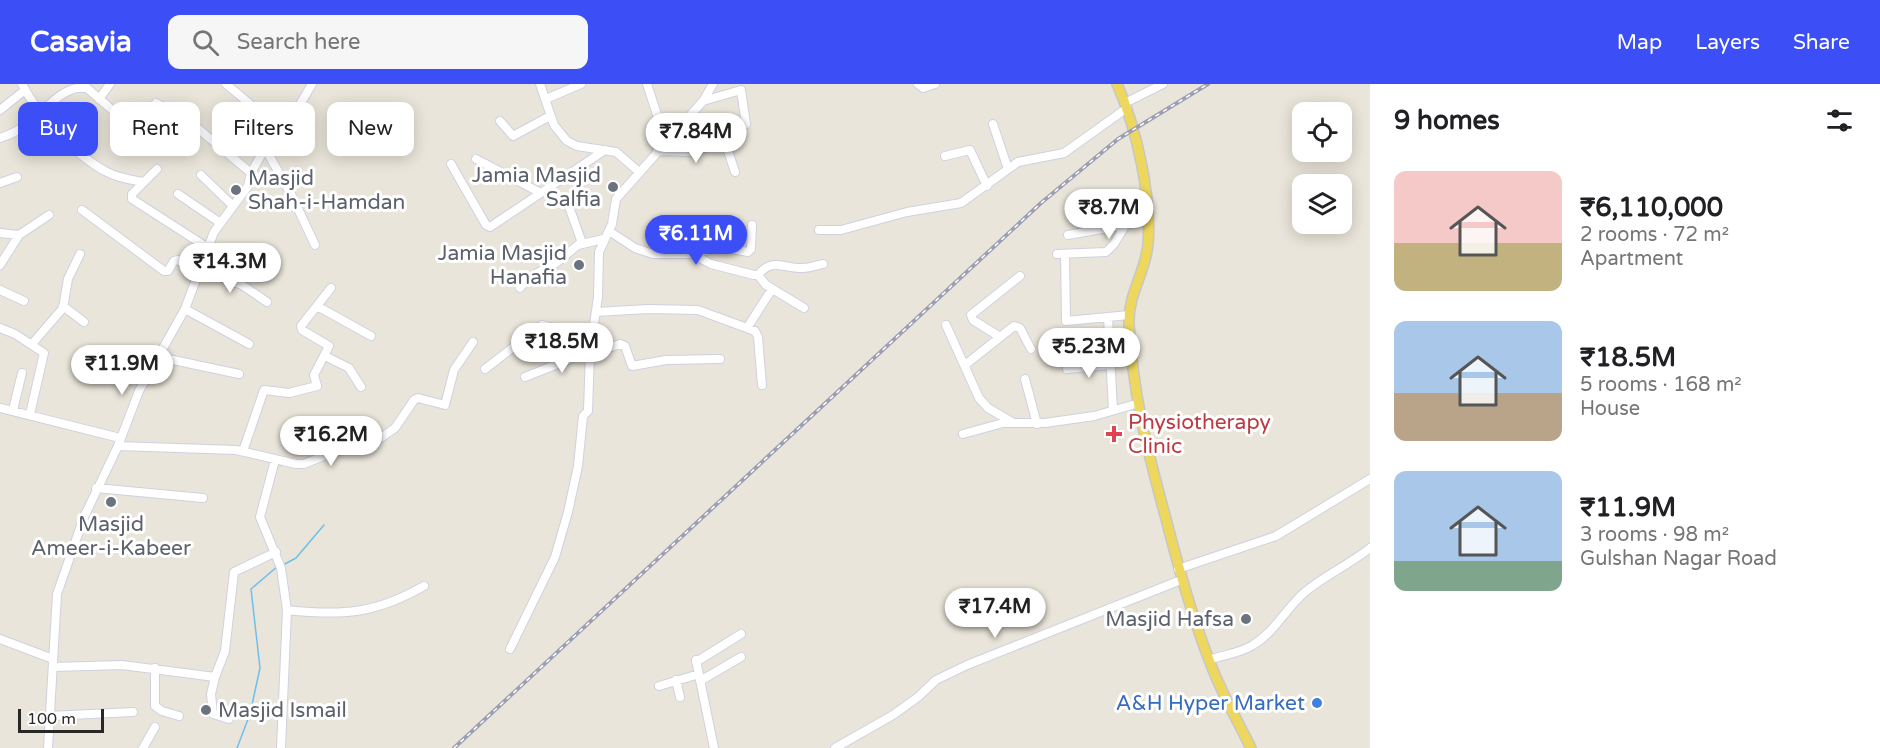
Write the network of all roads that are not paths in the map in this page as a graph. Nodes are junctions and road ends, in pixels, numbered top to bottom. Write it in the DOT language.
graph roads {
  1 [pos="110,84"];
  2 [pos="226,84"];
  3 [pos="312,84"];
  4 [pos="540,84"];
  5 [pos="581,84"];
  6 [pos="647,84"];
  7 [pos="918,84"];
  8 [pos="935,84"];
  9 [pos="1117,84"];
  10 [pos="1163,84"];
  11 [pos="711,86"];
  12 [pos="23,87"];
  13 [pos="99,99"];
  14 [pos="546,99"];
  15 [pos="703,100"];
  16 [pos="34,102"];
  17 [pos="54,102"];
  18 [pos="248,102"];
  19 [pos="301,102"];
  20 [pos="1126,106"];
  21 [pos="110,109"];
  22 [pos="0,110"];
  23 [pos="550,116"];
  24 [pos="500,121"];
  25 [pos="746,124"];
  26 [pos="993,124"];
  27 [pos="18,130"];
  28 [pos="200,130"];
  29 [pos="0,138"];
  30 [pos="666,142"];
  31 [pos="605,150"];
  32 [pos="657,151"];
  33 [pos="86,156"];
  34 [pos="260,156"];
  35 [pos="270,156"];
  36 [pos="945,156"];
  37 [pos="476,159"];
  38 [pos="450,164"];
  39 [pos="157,169"];
  40 [pos="1008,169"];
  41 [pos="638,171"];
  42 [pos="251,172"];
  43 [pos="735,172"];
  44 [pos="201,175"];
  45 [pos="17,177"];
  46 [pos="143,182"];
  47 [pos="0,183"];
  48 [pos="987,186"];
  49 [pos="539,192"];
  50 [pos="178,194"];
  51 [pos="567,201"];
  52 [pos="231,205"];
  53 [pos="82,210"];
  54 [pos="49,215"];
  55 [pos="1148,221"];
  56 [pos="219,222"];
  57 [pos="1127,223"];
  58 [pos="752,225"];
  59 [pos="819,230"];
  60 [pos="609,231"];
  61 [pos="0,233"];
  62 [pos="19,235"];
  63 [pos="1068,235"];
  64 [pos="603,239"];
  65 [pos="582,243"];
  66 [pos="315,245"];
  67 [pos="208,248"];
  68 [pos="80,254"];
  69 [pos="692,254"];
  70 [pos="823,264"];
  71 [pos="0,265"];
  72 [pos="200,272"];
  73 [pos="758,275"];
  74 [pos="1020,276"];
  75 [pos="331,288"];
  76 [pos="520,288"];
  77 [pos="772,288"];
  78 [pos="0,290"];
  79 [pos="24,301"];
  80 [pos="267,303"];
  81 [pos="63,306"];
  82 [pos="317,306"];
  83 [pos="804,308"];
  84 [pos="185,309"];
  85 [pos="597,312"];
  86 [pos="1129,315"];
  87 [pos="1108,317"];
  88 [pos="84,322"];
  89 [pos="946,325"];
  90 [pos="0,328"];
  91 [pos="747,328"];
  92 [pos="370,336"];
  93 [pos="592,337"];
  94 [pos="1000,337"];
  95 [pos="473,342"];
  96 [pos="32,344"];
  97 [pos="249,344"];
  98 [pos="1031,349"];
  99 [pos="590,352"];
  100 [pos="325,356"];
  101 [pos="159,357"];
  102 [pos="720,360"];
  103 [pos="964,365"];
  104 [pos="1109,365"];
  105 [pos="485,369"];
  106 [pos="1067,369"];
  107 [pos="22,373"];
  108 [pos="239,374"];
  109 [pos="525,377"];
  110 [pos="1025,379"];
  111 [pos="762,385"];
  112 [pos="361,387"];
  113 [pos="1136,404"];
  114 [pos="0,408"];
  115 [pos="13,410"];
  116 [pos="1113,410"];
  117 [pos="30,414"];
  118 [pos="1013,423"];
  119 [pos="1037,424"];
  120 [pos="963,434"];
  121 [pos="119,442"];
  122 [pos="243,451"];
  123 [pos="275,460"];
  124 [pos="1370,479"];
  125 [pos="96,488"];
  126 [pos="203,498"];
  127 [pos="1370,549"];
  128 [pos="276,552"];
  129 [pos="1178,569"];
  130 [pos="1181,580"];
  131 [pos="424,586"];
  132 [pos="287,610"];
  133 [pos="741,634"];
  134 [pos="0,639"];
  135 [pos="510,649"];
  136 [pos="741,657"];
  137 [pos="1209,660"];
  138 [pos="53,663"];
  139 [pos="155,668"];
  140 [pos="215,677"];
  141 [pos="700,677"];
  142 [pos="676,680"];
  143 [pos="659,686"];
  144 [pos="680,697"];
  145 [pos="133,712"];
  146 [pos="49,716"];
  147 [pos="178,716"];
  148 [pos="229,719"];
  149 [pos="155,728"];
  150 [pos="48,748"];
  151 [pos="143,748"];
  152 [pos="281,748"];
  153 [pos="714,748"];
  154 [pos="835,748"];
  155 [pos="1251,748"];
  1 -- 13 [label="street"];
  2 -- 18 [label="street"];
  3 -- 19 [label="street"];
  4 -- 14 [label="street"];
  5 -- 14 [label="street"];
  6 -- 30 [label="street"];
  7 -- 8 [label="street"];
  9 -- 20 [label="main road"];
  10 -- 20 [label="street"];
  11 -- 15 [label="street"];
  12 -- 16 [label="street"];
  12 -- 22 [label="street"];
  13 -- 17 [label="street"];
  13 -- 21 [label="street"];
  14 -- 23 [label="street"];
  15 -- 25 [label="street"];
  15 -- 30 [label="street"];
  20 -- 40 [label="street"];
  20 -- 55 [label="main road"];
  23 -- 24 [label="street"];
  23 -- 31 [label="street"];
  26 -- 40 [label="street"];
  27 -- 29 [label="street"];
  28 -- 42 [label="street"];
  30 -- 32 [label="street"];
  31 -- 41 [label="street"];
  31 -- 49 [label="street"];
  32 -- 41 [label="street"];
  32 -- 43 [label="street"];
  33 -- 46 [label="street"];
  34 -- 42 [label="street"];
  35 -- 66 [label="street"];
  36 -- 48 [label="street"];
  37 -- 49 [label="street"];
  38 -- 49 [label="street"];
  39 -- 46 [label="street"];
  40 -- 48 [label="street"];
  41 -- 60 [label="street"];
  42 -- 52 [label="street"];
  44 -- 52 [label="street"];
  45 -- 47 [label="street"];
  46 -- 67 [label="street"];
  48 -- 59 [label="street"];
  50 -- 56 [label="street"];
  51 -- 65 [label="street"];
  52 -- 56 [label="street"];
  53 -- 72 [label="street"];
  54 -- 62 [label="street"];
  55 -- 57 [label="street"];
  55 -- 86 [label="main road"];
  56 -- 67 [label="street"];
  57 -- 63 [label="street"];
  57 -- 87 [label="street"];
  58 -- 69 [label="street"];
  60 -- 64 [label="street"];
  60 -- 69 [label="street"];
  61 -- 62 [label="street"];
  62 -- 71 [label="street"];
  64 -- 65 [label="street"];
  64 -- 85 [label="street"];
  65 -- 76 [label="street"];
  67 -- 72 [label="street"];
  68 -- 81 [label="street"];
  69 -- 73 [label="street"];
  70 -- 73 [label="street"];
  72 -- 80 [label="street"];
  72 -- 84 [label="street"];
  73 -- 77 [label="street"];
  74 -- 94 [label="street"];
  75 -- 82 [label="street"];
  77 -- 83 [label="street"];
  77 -- 91 [label="street"];
  78 -- 79 [label="street"];
  81 -- 88 [label="street"];
  81 -- 96 [label="street"];
  82 -- 92 [label="street"];
  82 -- 100 [label="street"];
  84 -- 97 [label="street"];
  84 -- 101 [label="street"];
  85 -- 91 [label="street"];
  85 -- 93 [label="street"];
  86 -- 87 [label="street"];
  86 -- 113 [label="main road"];
  87 -- 104 [label="street"];
  89 -- 103 [label="street"];
  90 -- 96 [label="street"];
  91 -- 111 [label="street"];
  93 -- 99 [label="street"];
  93 -- 105 [label="street"];
  94 -- 98 [label="street"];
  94 -- 103 [label="street"];
  95 -- 123 [label="street"];
  96 -- 117 [label="street"];
  99 -- 102 [label="street"];
  99 -- 109 [label="street"];
  99 -- 135 [label="street"];
  100 -- 112 [label="street"];
  100 -- 122 [label="street"];
  101 -- 108 [label="street"];
  101 -- 121 [label="street"];
  103 -- 118 [label="street"];
  104 -- 106 [label="street"];
  104 -- 116 [label="street"];
  107 -- 115 [label="street"];
  110 -- 119 [label="street"];
  113 -- 116 [label="street"];
  113 -- 129 [label="main road"];
  114 -- 115 [label="street"];
  115 -- 117 [label="street"];
  116 -- 119 [label="street"];
  117 -- 121 [label="street"];
  118 -- 119 [label="street"];
  118 -- 120 [label="street"];
  121 -- 122 [label="street"];
  121 -- 125 [label="street"];
  122 -- 123 [label="street"];
  123 -- 128 [label="street"];
  124 -- 129 [label="street"];
  125 -- 126 [label="street"];
  125 -- 138 [label="street"];
  127 -- 137 [label="street"];
  128 -- 132 [label="street"];
  128 -- 140 [label="street"];
  129 -- 130 [label="main road"];
  130 -- 137 [label="main road"];
  130 -- 154 [label="street"];
  131 -- 132 [label="street"];
  132 -- 152 [label="street"];
  133 -- 141 [label="street"];
  134 -- 138 [label="street"];
  136 -- 141 [label="street"];
  137 -- 155 [label="main road"];
  138 -- 139 [label="street"];
  138 -- 146 [label="street"];
  139 -- 140 [label="street"];
  139 -- 147 [label="street"];
  140 -- 148 [label="street"];
  141 -- 142 [label="street"];
  141 -- 153 [label="street"];
  142 -- 143 [label="street"];
  142 -- 144 [label="street"];
  145 -- 146 [label="street"];
  146 -- 150 [label="street"];
  149 -- 151 [label="street"];
}
